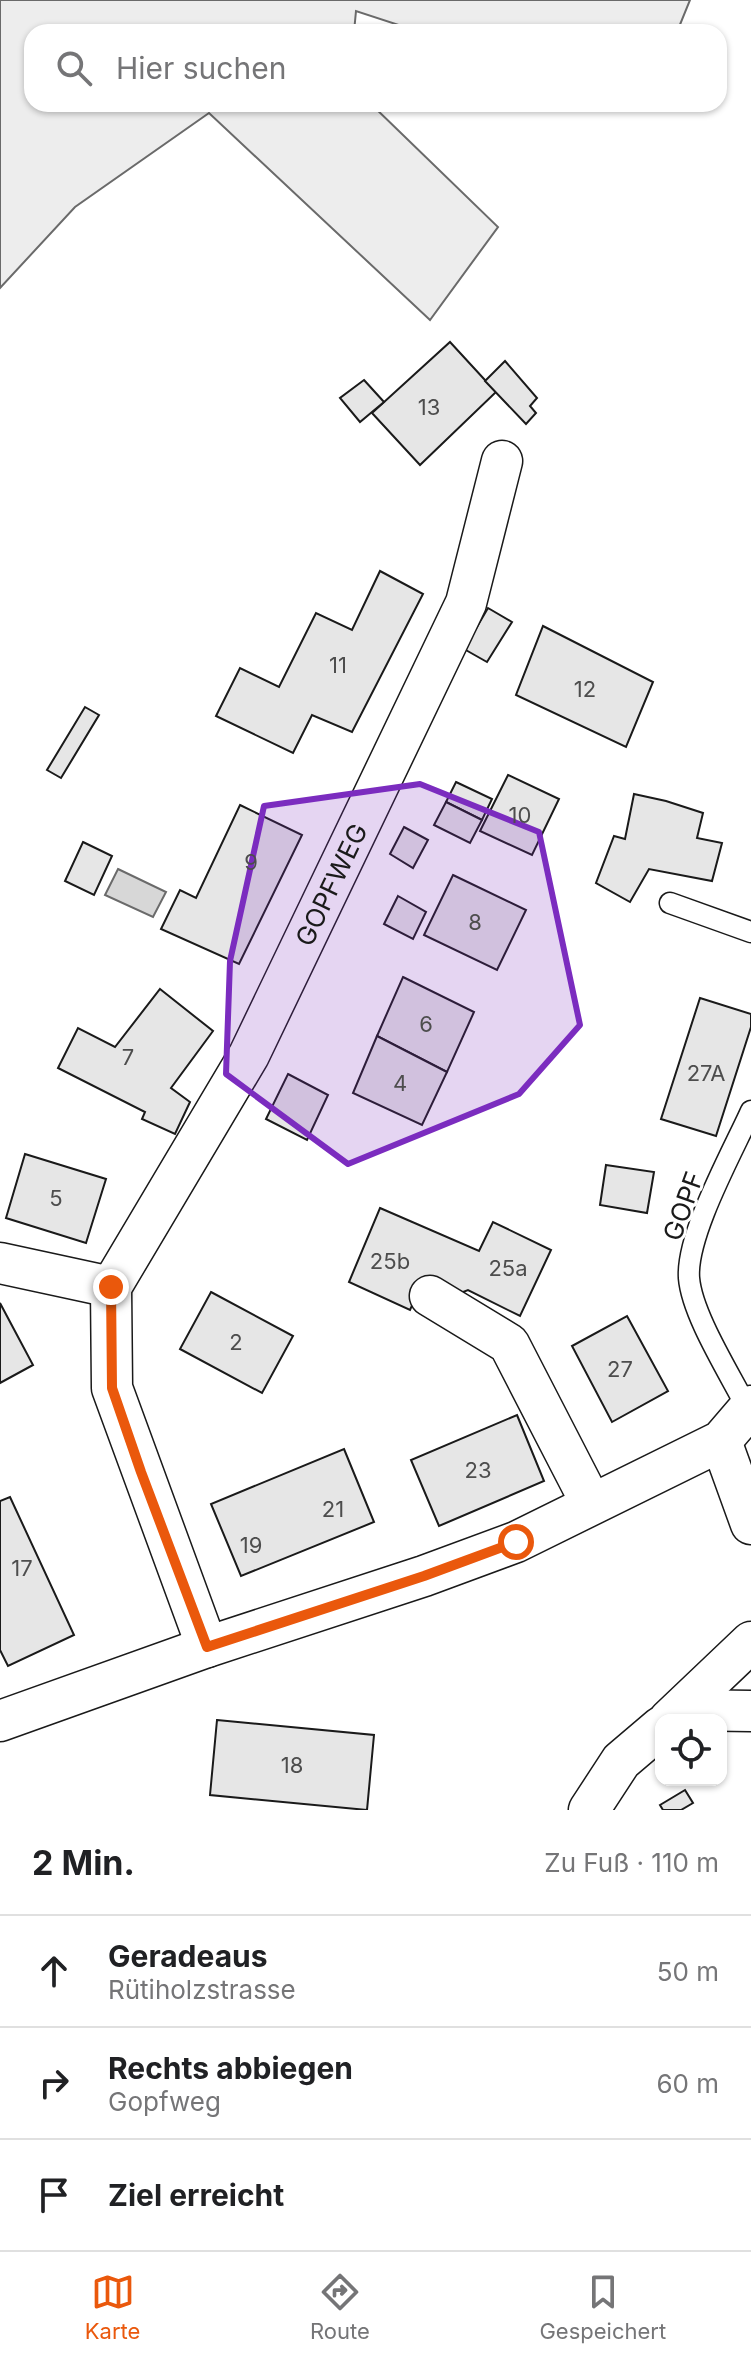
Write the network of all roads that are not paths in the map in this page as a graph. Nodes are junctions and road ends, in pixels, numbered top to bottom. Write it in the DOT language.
graph roads {
  1 [pos="502,461"];
  2 [pos="670,903"];
  3 [pos="751,932"];
  4 [pos="751,1111"];
  5 [pos="0,1263"];
  6 [pos="111,1287"];
  7 [pos="430,1296"];
  8 [pos="749,1407"];
  9 [pos="721,1441"];
  10 [pos="591,1503"];
  11 [pos="751,1524"];
  12 [pos="751,1642"];
  13 [pos="207,1647"];
  14 [pos="751,1711"];
  15 [pos="676,1714"];
  16 [pos="721,1714"];
  17 [pos="0,1721"];
  18 [pos="655,1732"];
  19 [pos="589,1810"];
  1 -- 6 [label="street, GOPFWEG"];
  2 -- 3 [label="lane"];
  4 -- 8 [label="lane, GOPF"];
  5 -- 6 [label="street"];
  6 -- 13 [label="street"];
  7 -- 10 [label="street"];
  8 -- 9 [label="street"];
  9 -- 10 [label="street"];
  9 -- 11 [label="street"];
  10 -- 13 [label="street"];
  12 -- 15 [label="street"];
  13 -- 17 [label="street"];
  14 -- 16 [label="street"];
  18 -- 19 [label="street"];
}
